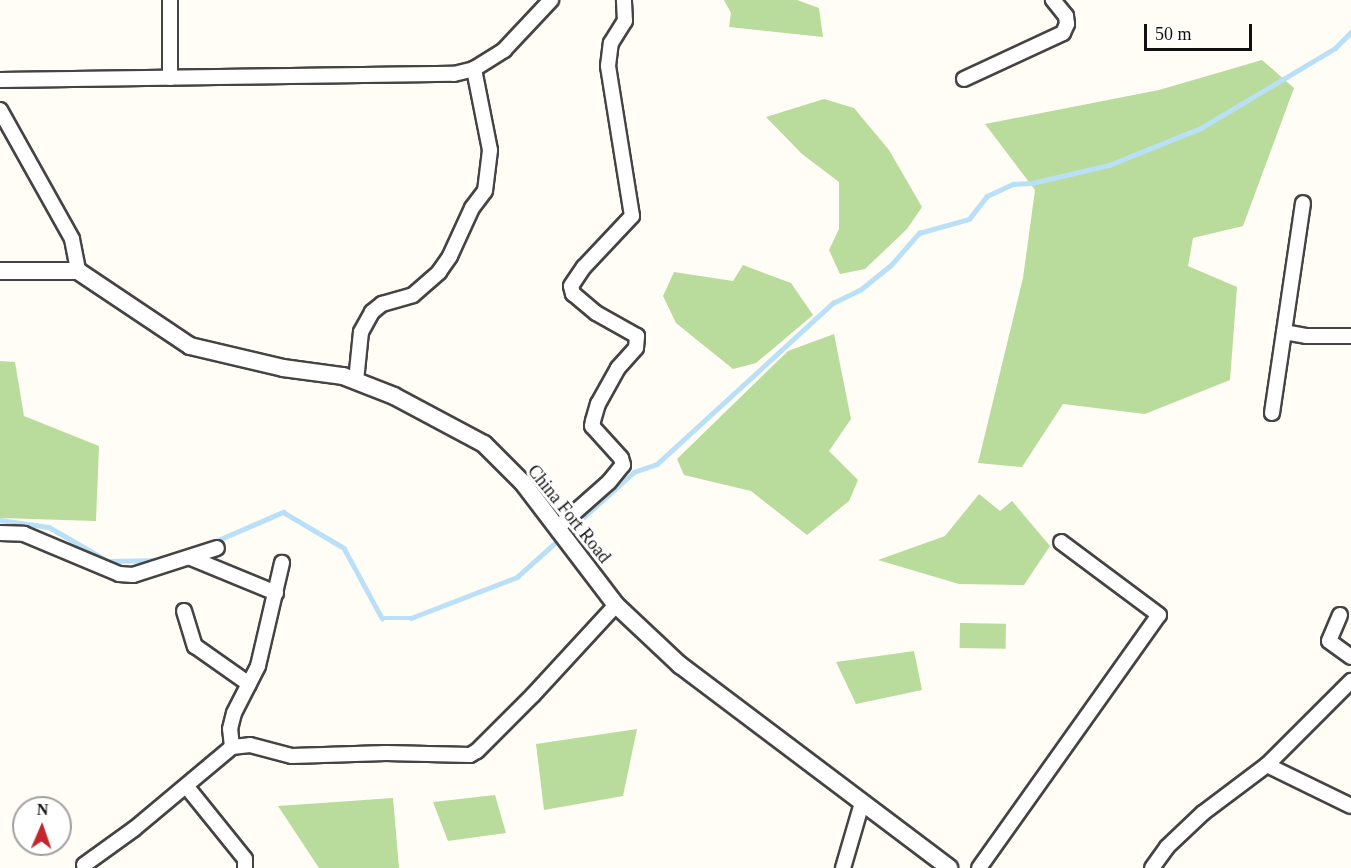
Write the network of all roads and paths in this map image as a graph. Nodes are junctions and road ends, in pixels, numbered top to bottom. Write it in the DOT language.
graph roads {
  1 [pos="170,0"];
  2 [pos="551,0"];
  3 [pos="624,0"];
  4 [pos="1053,0"];
  5 [pos="474,69"];
  6 [pos="170,78"];
  7 [pos="964,79"];
  8 [pos="0,80"];
  9 [pos="0,110"];
  10 [pos="1303,203"];
  11 [pos="0,271"];
  12 [pos="78,271"];
  13 [pos="1284,332"];
  14 [pos="1351,336"];
  15 [pos="356,381"];
  16 [pos="1272,413"];
  17 [pos="557,528"];
  18 [pos="0,533"];
  19 [pos="1061,542"];
  20 [pos="217,548"];
  21 [pos="191,558"];
  22 [pos="282,563"];
  23 [pos="276,593"];
  24 [pos="616,605"];
  25 [pos="184,611"];
  26 [pos="1340,615"];
  27 [pos="1351,657"];
  28 [pos="1351,681"];
  29 [pos="249,684"];
  30 [pos="232,747"];
  31 [pos="1267,765"];
  32 [pos="187,787"];
  33 [pos="862,803"];
  34 [pos="1351,806"];
  35 [pos="84,865"];
  36 [pos="1156,867"];
  37 [pos="245,868"];
  38 [pos="843,868"];
  39 [pos="950,868"];
  40 [pos="979,868"];
  1 -- 6 [label="street"];
  2 -- 5 [label="street"];
  3 -- 17 [label="street"];
  4 -- 7 [label="street"];
  5 -- 6 [label="street"];
  5 -- 15 [label="street"];
  6 -- 8 [label="street"];
  9 -- 12 [label="street"];
  10 -- 13 [label="street"];
  11 -- 12 [label="street"];
  12 -- 15 [label="street, China Fort Road"];
  13 -- 14 [label="street"];
  13 -- 16 [label="street"];
  15 -- 17 [label="street, China Fort Road"];
  17 -- 24 [label="street, China Fort Road"];
  18 -- 21 [label="street"];
  19 -- 40 [label="street"];
  20 -- 21 [label="street"];
  21 -- 23 [label="street"];
  22 -- 23 [label="street"];
  23 -- 29 [label="street"];
  24 -- 30 [label="street"];
  24 -- 33 [label="street, China Fort Road"];
  25 -- 29 [label="street"];
  26 -- 27 [label="street"];
  28 -- 31 [label="street"];
  29 -- 30 [label="street"];
  30 -- 32 [label="street"];
  31 -- 34 [label="street"];
  31 -- 36 [label="street"];
  32 -- 35 [label="street"];
  32 -- 37 [label="street"];
  33 -- 38 [label="street"];
  33 -- 39 [label="street, China Fort Road"];
}
